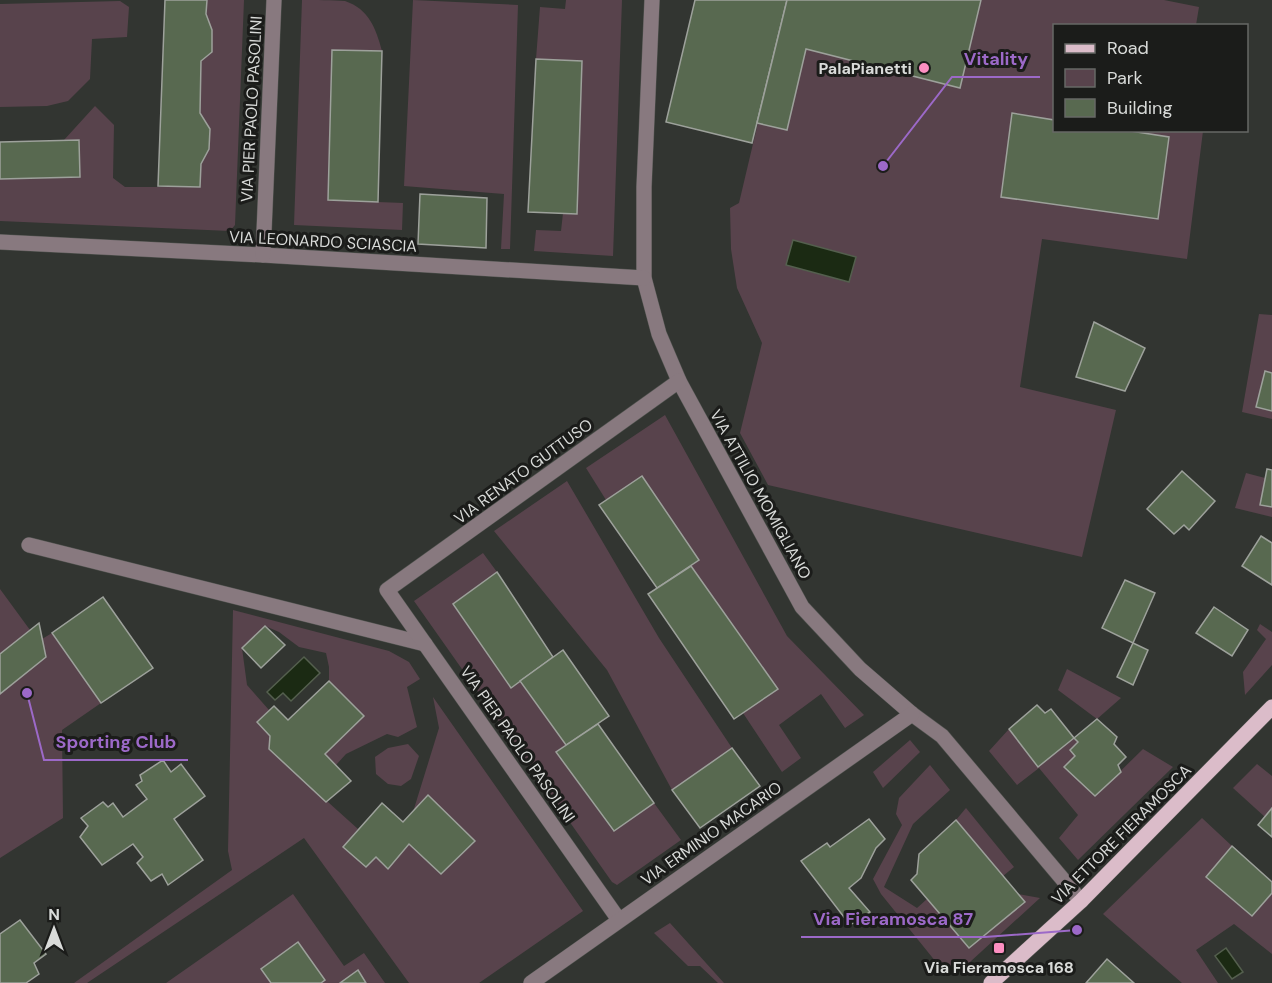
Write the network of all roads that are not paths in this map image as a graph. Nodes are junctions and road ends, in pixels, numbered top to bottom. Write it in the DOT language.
graph roads {
  1 [pos="274,0"];
  2 [pos="652,0"];
  3 [pos="0,242"];
  4 [pos="263,255"];
  5 [pos="644,278"];
  6 [pos="679,381"];
  7 [pos="29,545"];
  8 [pos="387,590"];
  9 [pos="425,644"];
  10 [pos="1272,706"];
  11 [pos="912,714"];
  12 [pos="1081,901"];
  13 [pos="619,920"];
  14 [pos="531,983"];
  15 [pos="991,983"];
  1 -- 4 [label="street, VIA PIER PAOLO PASOLINI"];
  2 -- 5 [label="street, VIA ATTILIO MOMIGLIANO"];
  3 -- 4 [label="street, VIA LEONARDO SCIASCIA"];
  4 -- 5 [label="street, VIA LEONARDO SCIASCIA"];
  5 -- 6 [label="street, VIA ATTILIO MOMIGLIANO"];
  6 -- 8 [label="street, VIA RENATO GUTTUSO"];
  6 -- 11 [label="street, VIA ATTILIO MOMIGLIANO"];
  7 -- 9 [label="street"];
  8 -- 9 [label="street, VIA PIER PAOLO PASOLINI"];
  9 -- 13 [label="street, VIA PIER PAOLO PASOLINI"];
  10 -- 12 [label="main road, VIA ETTORE FIERAMOSCA"];
  11 -- 12 [label="street, VIA ATTILIO MOMIGLIANO"];
  11 -- 13 [label="street, VIA ERMINIO MACARIO"];
  12 -- 15 [label="main road, VIA ETTORE FIERAMOSCA"];
  13 -- 14 [label="street, VIA ERMINIO MACARIO"];
}
